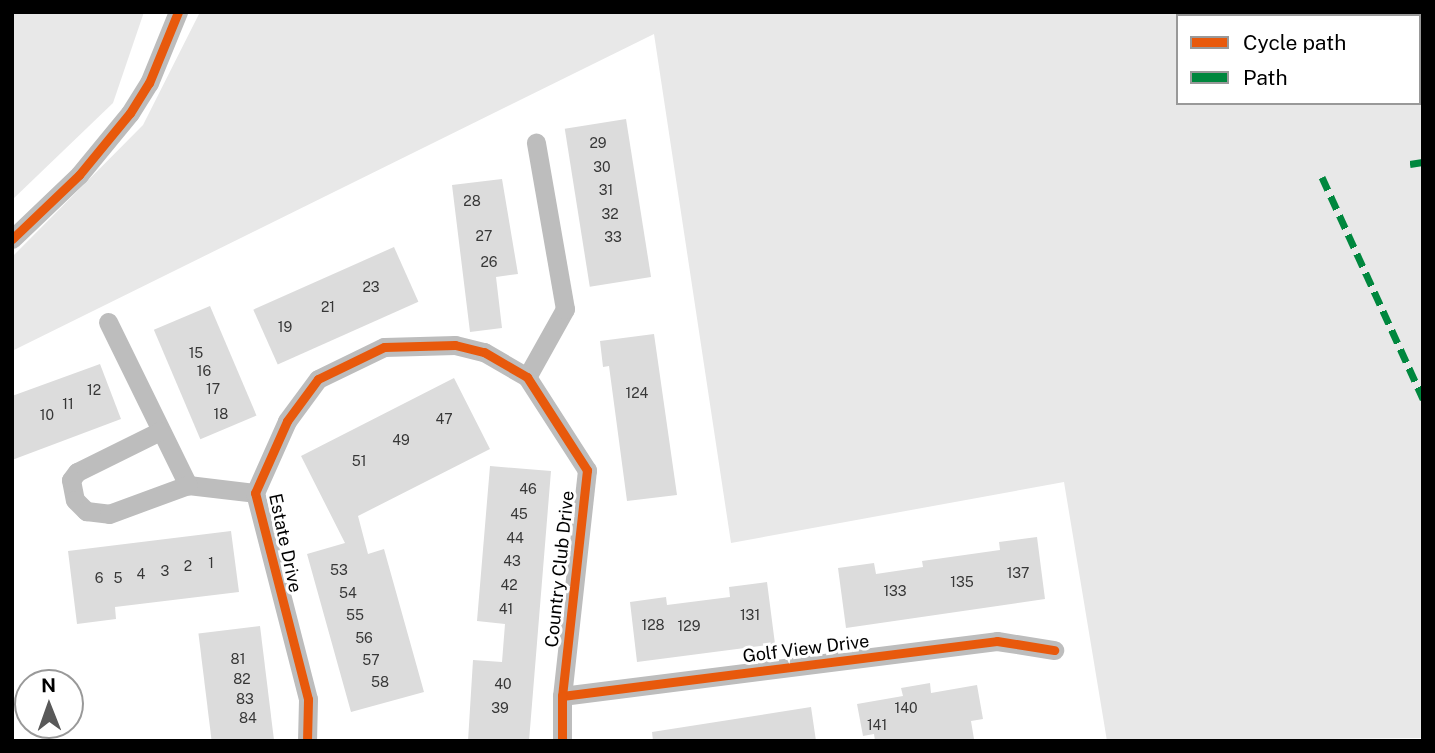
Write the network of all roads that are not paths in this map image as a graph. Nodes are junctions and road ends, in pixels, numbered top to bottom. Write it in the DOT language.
graph roads {
  1 [pos="178,12"];
  2 [pos="536,143"];
  3 [pos="12,239"];
  4 [pos="108,322"];
  5 [pos="527,377"];
  6 [pos="160,431"];
  7 [pos="188,485"];
  8 [pos="255,493"];
  9 [pos="1054,650"];
  10 [pos="562,696"];
  11 [pos="307,741"];
  12 [pos="562,741"];
  1 -- 3 [label="street"];
  2 -- 5 [label="street"];
  4 -- 6 [label="street"];
  5 -- 8 [label="street, Estate Drive"];
  5 -- 10 [label="street, Country Club Drive"];
  6 -- 7 [label="street"];
  6 -- 7 [label="street"];
  7 -- 8 [label="street"];
  8 -- 11 [label="street, Estate Drive"];
  9 -- 10 [label="street, Golf View Drive"];
  10 -- 12 [label="street, Country Club Drive"];
}
